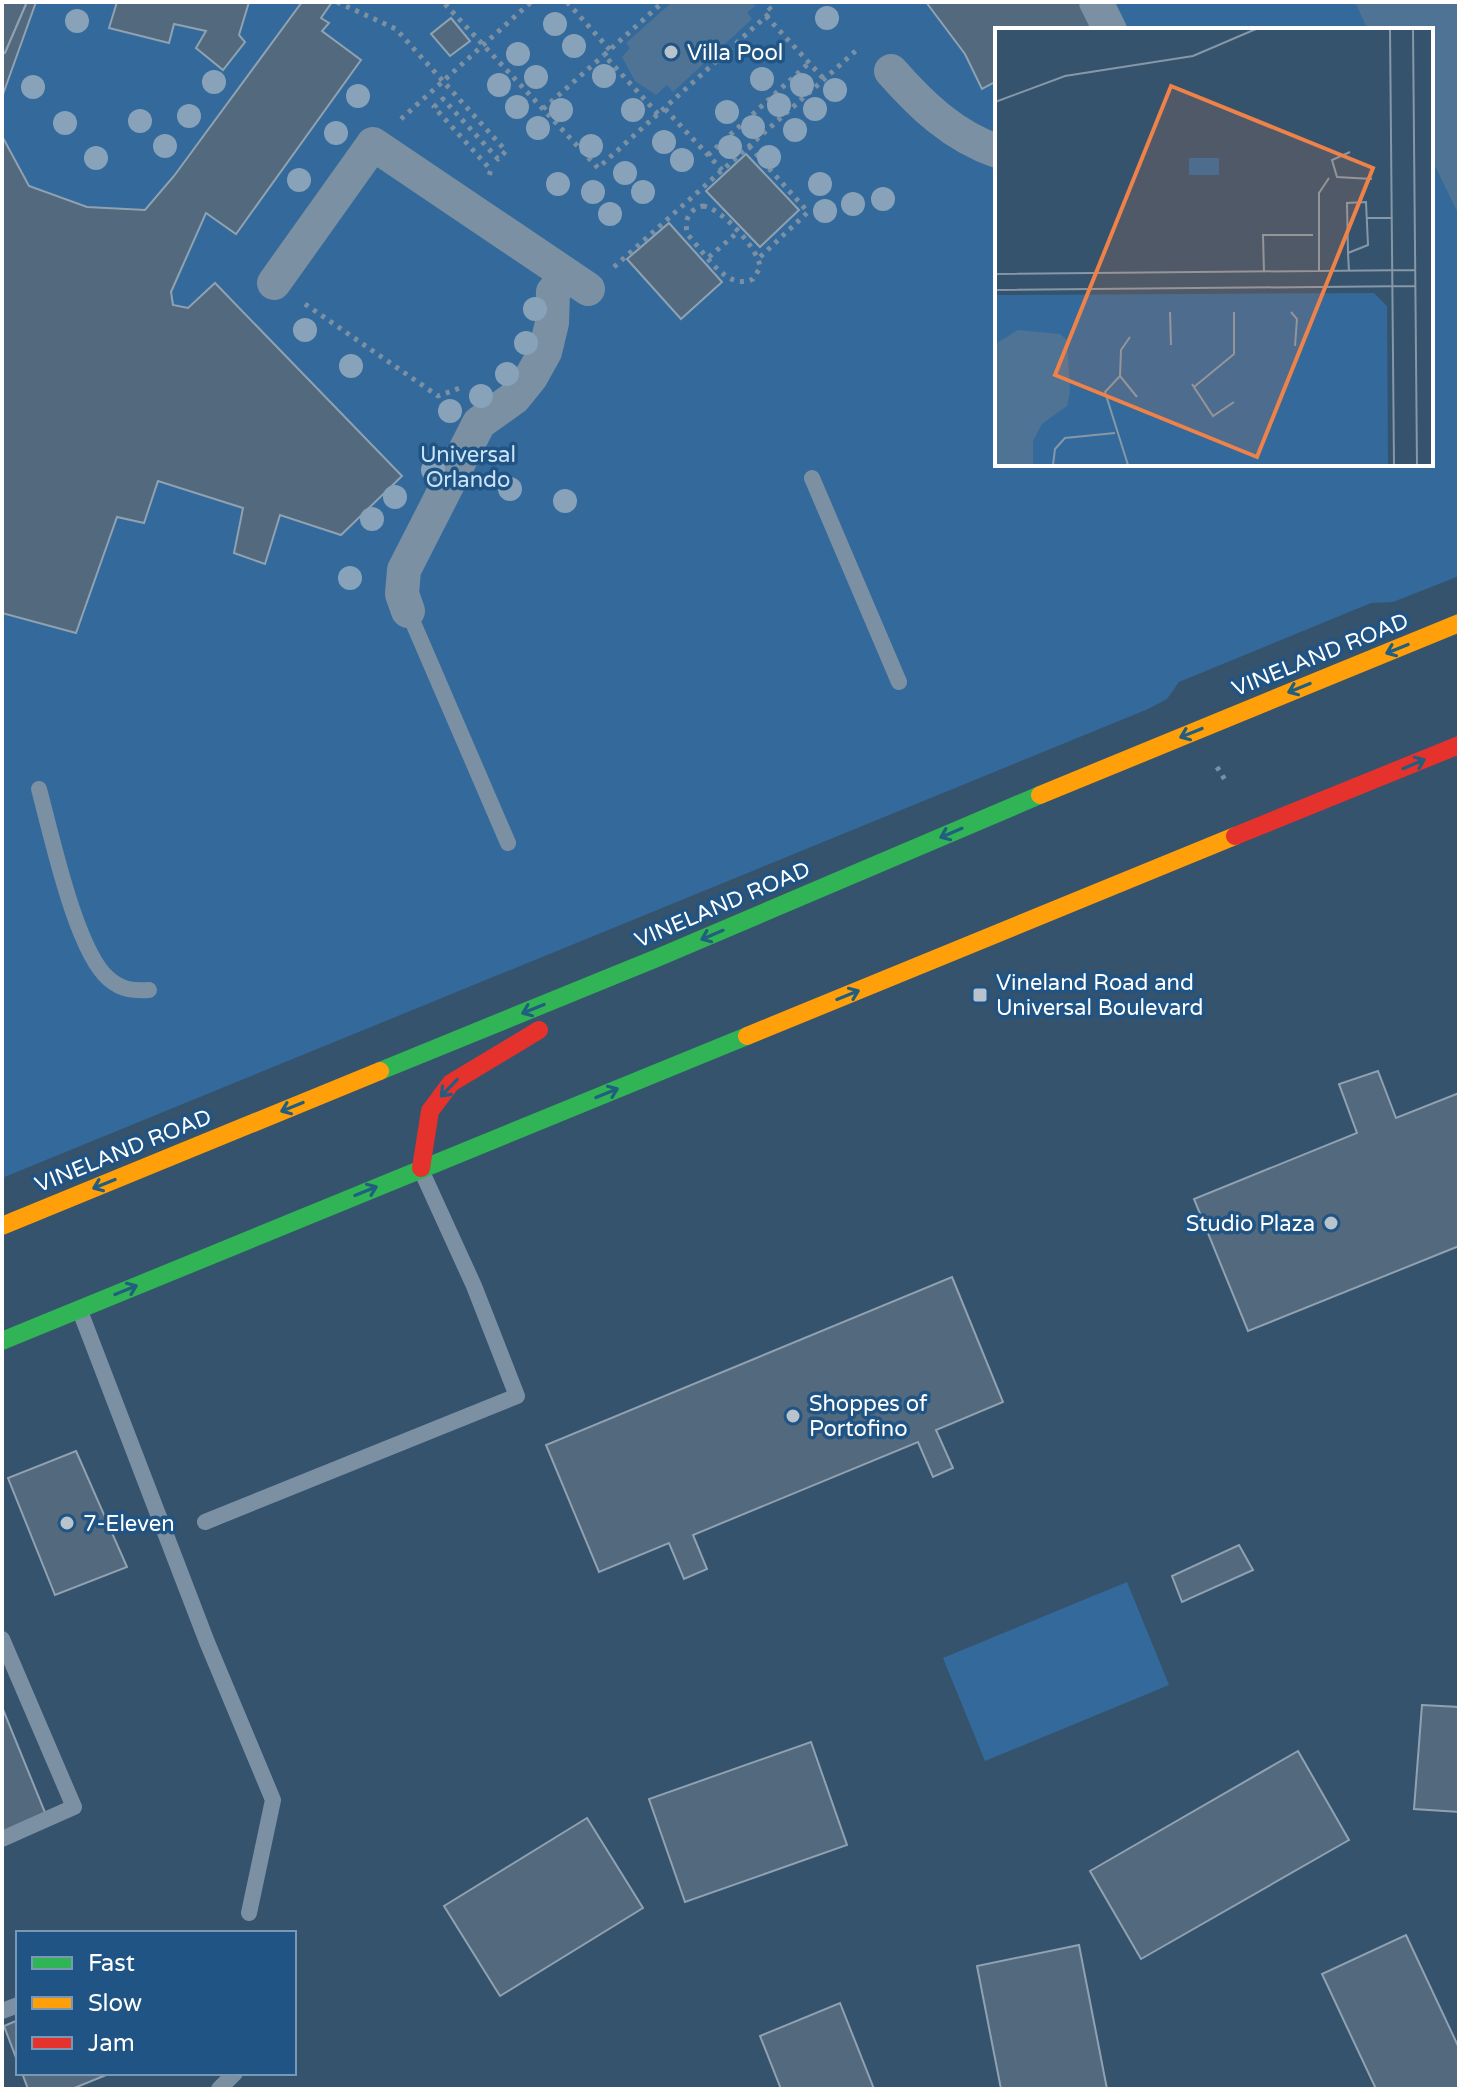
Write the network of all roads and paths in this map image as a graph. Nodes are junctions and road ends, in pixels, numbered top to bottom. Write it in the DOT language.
graph roads {
  1 [pos="337,2"];
  2 [pos="531,2"];
  3 [pos="567,2"];
  4 [pos="662,2"];
  5 [pos="764,2"];
  6 [pos="1096,2"];
  7 [pos="445,4"];
  8 [pos="766,16"];
  9 [pos="1109,28"];
  10 [pos="483,45"];
  11 [pos="607,53"];
  12 [pos="809,63"];
  13 [pos="891,71"];
  14 [pos="443,81"];
  15 [pos="543,109"];
  16 [pos="665,109"];
  17 [pos="658,114"];
  18 [pos="398,122"];
  19 [pos="749,146"];
  20 [pos="995,150"];
  21 [pos="708,155"];
  22 [pos="722,170"];
  23 [pos="684,203"];
  24 [pos="691,212"];
  25 [pos="491,224"];
  26 [pos="738,232"];
  27 [pos="626,256"];
  28 [pos="709,257"];
  29 [pos="759,258"];
  30 [pos="274,283"];
  31 [pos="471,384"];
  32 [pos="812,478"];
  33 [pos="408,611"];
  34 [pos="1459,623"];
  35 [pos="899,682"];
  36 [pos="1459,745"];
  37 [pos="1215,764"];
  38 [pos="1227,783"];
  39 [pos="39,789"];
  40 [pos="508,843"];
  41 [pos="657,958"];
  42 [pos="149,990"];
  43 [pos="421,1168"];
  44 [pos="2,1226"];
  45 [pos="79,1309"];
  46 [pos="2,1341"];
  47 [pos="205,1522"];
  48 [pos="2,1639"];
  49 [pos="2,1839"];
  50 [pos="249,1913"];
  1 -- 14 [label="path"];
  2 -- 10 [label="path"];
  3 -- 11 [label="path"];
  4 -- 11 [label="path"];
  5 -- 8 [label="path"];
  6 -- 9 [label="street"];
  7 -- 10 [label="path"];
  8 -- 12 [label="path"];
  8 -- 16 [label="path"];
  10 -- 14 [label="path"];
  10 -- 15 [label="path"];
  11 -- 15 [label="path"];
  11 -- 17 [label="path"];
  12 -- 19 [label="path"];
  12 -- 21 [label="path"];
  13 -- 20 [label="street"];
  14 -- 18 [label="path"];
  14 -- 25 [label="path"];
  15 -- 17 [label="path"];
  16 -- 17 [label="path"];
  16 -- 21 [label="path"];
  19 -- 22 [label="path"];
  19 -- 29 [label="path"];
  21 -- 22 [label="path"];
  22 -- 23 [label="path"];
  23 -- 24 [label="path"];
  23 -- 27 [label="path"];
  24 -- 26 [label="path"];
  24 -- 28 [label="path"];
  25 -- 30 [label="street"];
  25 -- 33 [label="street"];
  26 -- 28 [label="path"];
  26 -- 29 [label="path"];
  28 -- 29 [label="path"];
  30 -- 31 [label="path"];
  32 -- 35 [label="lane"];
  33 -- 40 [label="lane"];
  34 -- 41 [label="main road, VINELAND ROAD, one-way"];
  43 -- 36 [label="main road, one-way"];
  37 -- 38 [label="path"];
  39 -- 42 [label="lane"];
  41 -- 43 [label="main road, one-way"];
  41 -- 44 [label="main road, VINELAND ROAD, one-way"];
  45 -- 43 [label="main road, one-way"];
  43 -- 47 [label="lane"];
  45 -- 46 [label="main road"];
  45 -- 50 [label="lane"];
  48 -- 49 [label="lane"];
}
